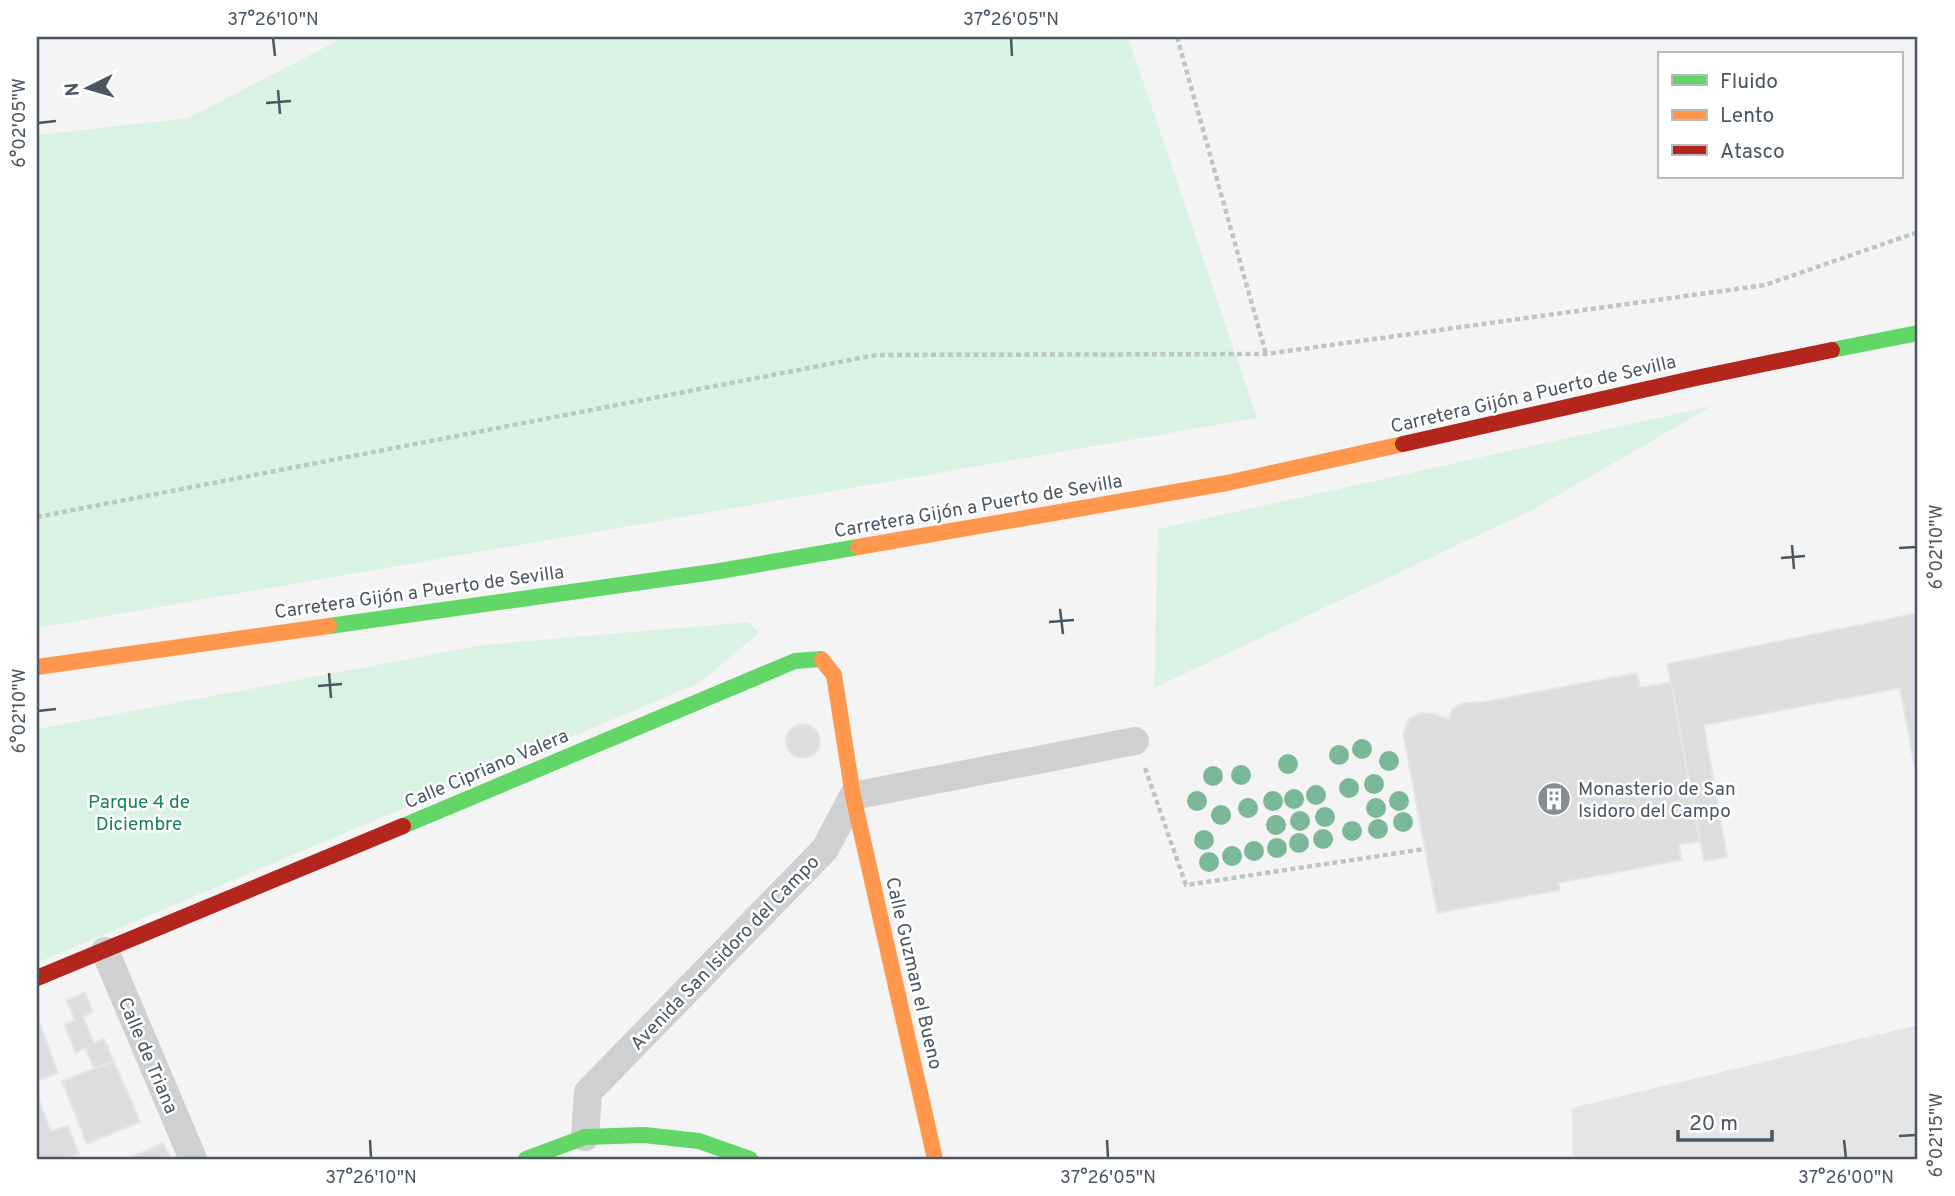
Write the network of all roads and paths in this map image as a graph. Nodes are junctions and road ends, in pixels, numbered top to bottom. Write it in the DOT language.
graph roads {
  1 [pos="1177,37"];
  2 [pos="1918,232"];
  3 [pos="1905,320"];
  4 [pos="1918,333"];
  5 [pos="1266,354"];
  6 [pos="1696,378"];
  7 [pos="37,517"];
  8 [pos="37,667"];
  9 [pos="1135,741"];
  10 [pos="853,796"];
  11 [pos="1425,849"];
  12 [pos="105,951"];
  13 [pos="37,978"];
  14 [pos="585,1137"];
  15 [pos="193,1159"];
  16 [pos="526,1159"];
  17 [pos="750,1159"];
  18 [pos="935,1159"];
  1 -- 5 [label="path"];
  2 -- 5 [label="path"];
  3 -- 6 [label="main road"];
  4 -- 6 [label="main road, Carretera Gijón a Puerto de Sevilla"];
  5 -- 7 [label="path"];
  6 -- 8 [label="main road, Carretera Gijón a Puerto de Sevilla"];
  9 -- 10 [label="street"];
  9 -- 11 [label="path"];
  10 -- 12 [label="main road, Calle Cipriano Valera"];
  10 -- 14 [label="street, Avenida San Isidoro del Campo"];
  10 -- 18 [label="main road, Calle Guzman el Bueno"];
  12 -- 13 [label="main road, Calle Cipriano Valera"];
  12 -- 15 [label="street, Calle de Triana"];
  14 -- 16 [label="main road"];
  14 -- 17 [label="main road"];
}
